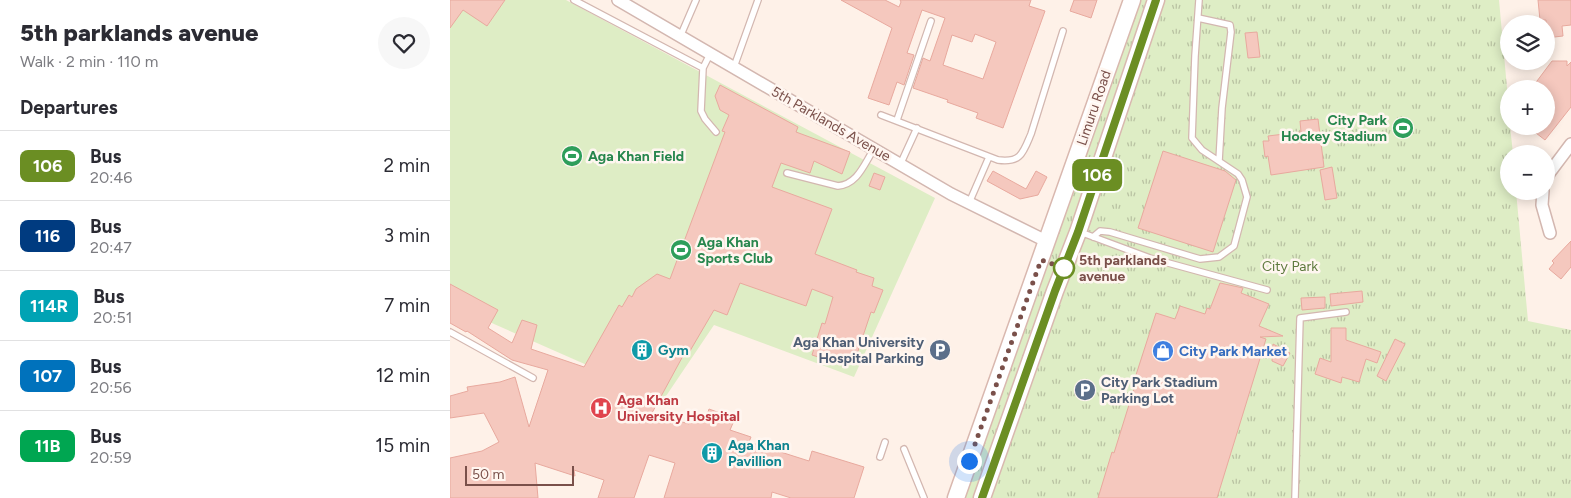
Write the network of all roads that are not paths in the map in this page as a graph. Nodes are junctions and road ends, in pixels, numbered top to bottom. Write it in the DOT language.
graph roads {
  1 [pos="574,0"];
  2 [pos="618,0"];
  3 [pos="696,0"];
  4 [pos="758,0"];
  5 [pos="1132,0"];
  6 [pos="1156,0"];
  7 [pos="1199,0"];
  8 [pos="1198,18"];
  9 [pos="931,21"];
  10 [pos="1062,31"];
  11 [pos="680,37"];
  12 [pos="710,54"];
  13 [pos="703,68"];
  14 [pos="734,68"];
  15 [pos="881,115"];
  16 [pos="897,120"];
  17 [pos="917,128"];
  18 [pos="716,132"];
  19 [pos="1571,144"];
  20 [pos="874,149"];
  21 [pos="989,157"];
  22 [pos="1219,161"];
  23 [pos="900,165"];
  24 [pos="1555,166"];
  25 [pos="787,173"];
  26 [pos="1542,200"];
  27 [pos="969,203"];
  28 [pos="1550,233"];
  29 [pos="1085,234"];
  30 [pos="1048,242"];
  31 [pos="1267,290"];
  32 [pos="1346,312"];
  33 [pos="450,332"];
  34 [pos="533,378"];
  35 [pos="885,442"];
  36 [pos="904,449"];
  37 [pos="880,457"];
  38 [pos="924,498"];
  39 [pos="956,498"];
  40 [pos="982,498"];
  41 [pos="1295,498"];
  1 -- 13 [label="lane"];
  2 -- 11 [label="street, 5th Parklands Avenue"];
  3 -- 11 [label="lane"];
  4 -- 14 [label="lane"];
  5 -- 30 [label="main road, Limuru Road"];
  6 -- 29 [label="main road, Limuru Road"];
  7 -- 8 [label="lane"];
  8 -- 22 [label="lane"];
  8 -- 22 [label="lane"];
  9 -- 16 [label="lane"];
  10 -- 21 [label="lane"];
  11 -- 12 [label="street, 5th Parklands Avenue"];
  12 -- 13 [label="lane"];
  12 -- 14 [label="street, 5th Parklands Avenue"];
  13 -- 18 [label="lane"];
  14 -- 20 [label="street, 5th Parklands Avenue"];
  15 -- 16 [label="lane"];
  16 -- 17 [label="lane"];
  17 -- 21 [label="lane"];
  17 -- 23 [label="lane"];
  19 -- 24 [label="street"];
  20 -- 23 [label="street, 5th Parklands Avenue"];
  20 -- 25 [label="lane"];
  21 -- 27 [label="lane"];
  22 -- 29 [label="lane"];
  23 -- 27 [label="street, 5th Parklands Avenue"];
  26 -- 28 [label="street"];
  27 -- 30 [label="street, 5th Parklands Avenue"];
  29 -- 31 [label="lane"];
  29 -- 40 [label="main road, Limuru Road"];
  30 -- 39 [label="main road, Limuru Road"];
  32 -- 41 [label="lane"];
  33 -- 34 [label="lane"];
  35 -- 37 [label="lane"];
  36 -- 38 [label="lane"];
}
